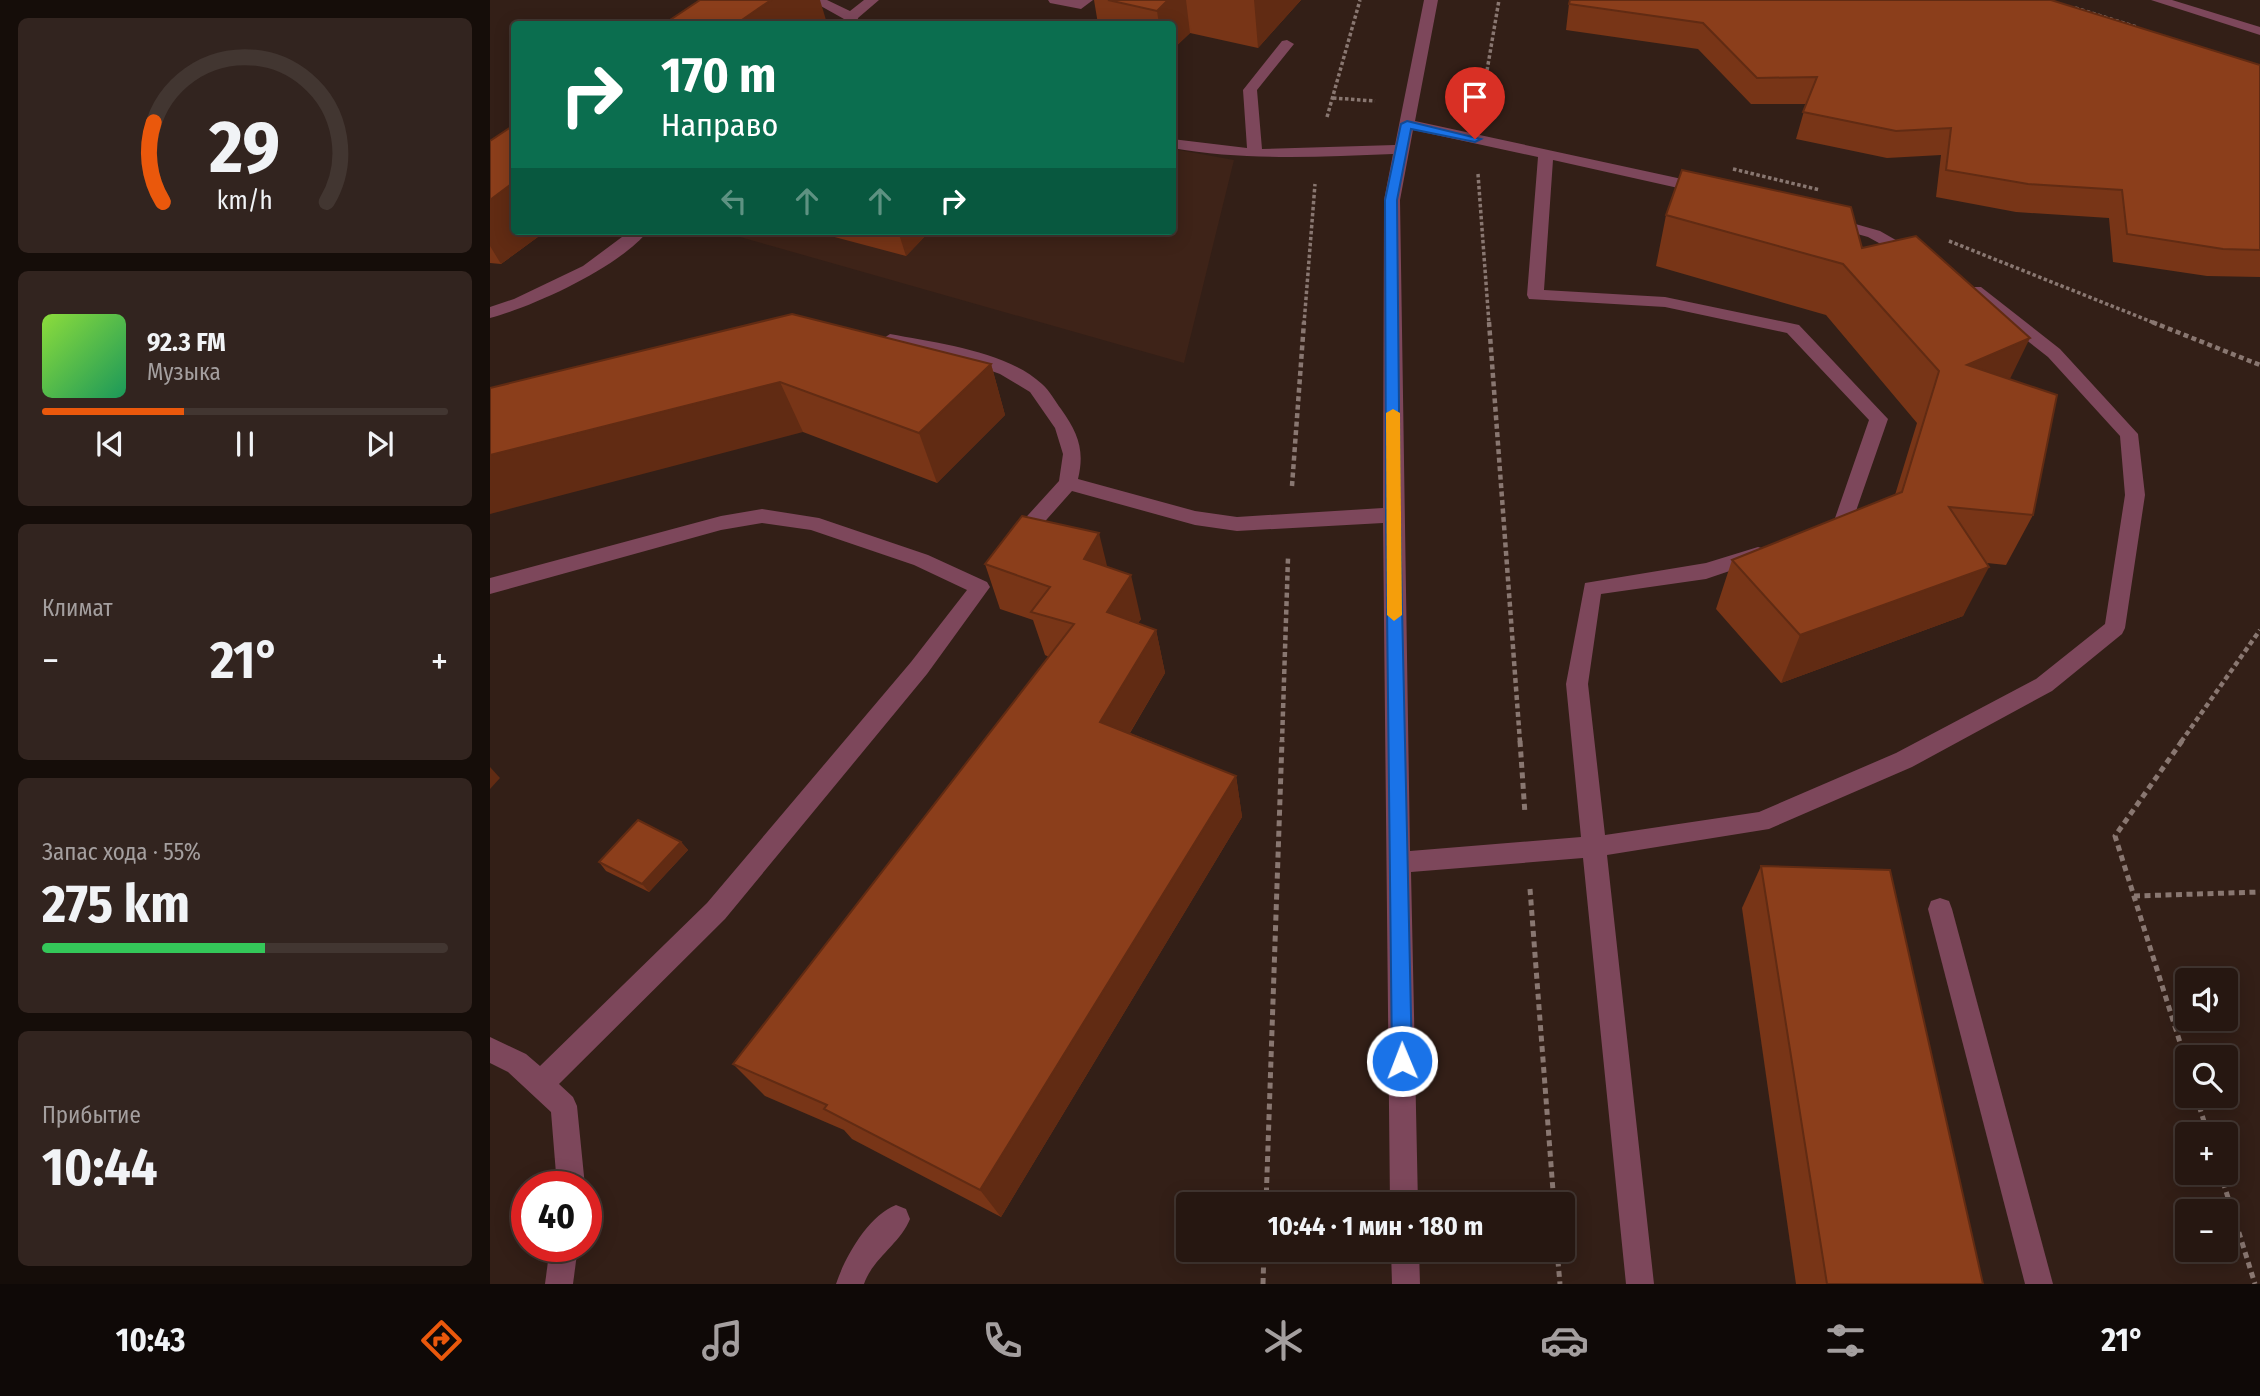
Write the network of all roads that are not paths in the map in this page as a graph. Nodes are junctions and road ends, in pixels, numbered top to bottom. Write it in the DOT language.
graph roads {
  1 [pos="817,0"];
  2 [pos="873,0"];
  3 [pos="1055,0"];
  4 [pos="1086,0"];
  5 [pos="1431,0"];
  6 [pos="2158,0"];
  7 [pos="851,21"];
  8 [pos="2260,31"];
  9 [pos="1287,44"];
  10 [pos="1407,124"];
  11 [pos="1176,145"];
  12 [pos="1401,149"];
  13 [pos="1255,153"];
  14 [pos="1546,154"];
  15 [pos="1727,194"];
  16 [pos="1814,217"];
  17 [pos="635,235"];
  18 [pos="1933,265"];
  19 [pos="1957,277"];
  20 [pos="490,313"];
  21 [pos="872,337"];
  22 [pos="1068,483"];
  23 [pos="1393,515"];
  24 [pos="1805,538"];
  25 [pos="1780,546"];
  26 [pos="1004,556"];
  27 [pos="490,586"];
  28 [pos="1592,847"];
  29 [pos="1399,862"];
  30 [pos="1940,909"];
  31 [pos="490,1050"];
  32 [pos="540,1084"];
  33 [pos="570,1171"];
  34 [pos="1404,1192"];
  35 [pos="896,1219"];
  36 [pos="562,1262"];
  37 [pos="1405,1262"];
  38 [pos="559,1284"];
  39 [pos="850,1284"];
  40 [pos="1406,1284"];
  41 [pos="1640,1284"];
  42 [pos="2039,1284"];
  1 -- 7 [label="street"];
  2 -- 7 [label="street"];
  3 -- 4 [label="street"];
  5 -- 10 [label="street"];
  6 -- 8 [label="street"];
  9 -- 13 [label="street"];
  10 -- 12 [label="street"];
  10 -- 14 [label="street"];
  11 -- 13 [label="street"];
  12 -- 13 [label="street"];
  12 -- 23 [label="street"];
  14 -- 15 [label="street"];
  14 -- 24 [label="street"];
  16 -- 18 [label="street"];
  17 -- 20 [label="street"];
  19 -- 28 [label="street"];
  21 -- 22 [label="street"];
  22 -- 23 [label="street"];
  22 -- 26 [label="street"];
  23 -- 29 [label="street"];
  25 -- 28 [label="street"];
  27 -- 32 [label="street"];
  28 -- 29 [label="street"];
  28 -- 41 [label="street"];
  29 -- 34 [label="street"];
  30 -- 42 [label="street"];
  31 -- 32 [label="street"];
  32 -- 33 [label="street"];
  35 -- 39 [label="street"];
  36 -- 38 [label="street"];
  37 -- 40 [label="street"];
}
